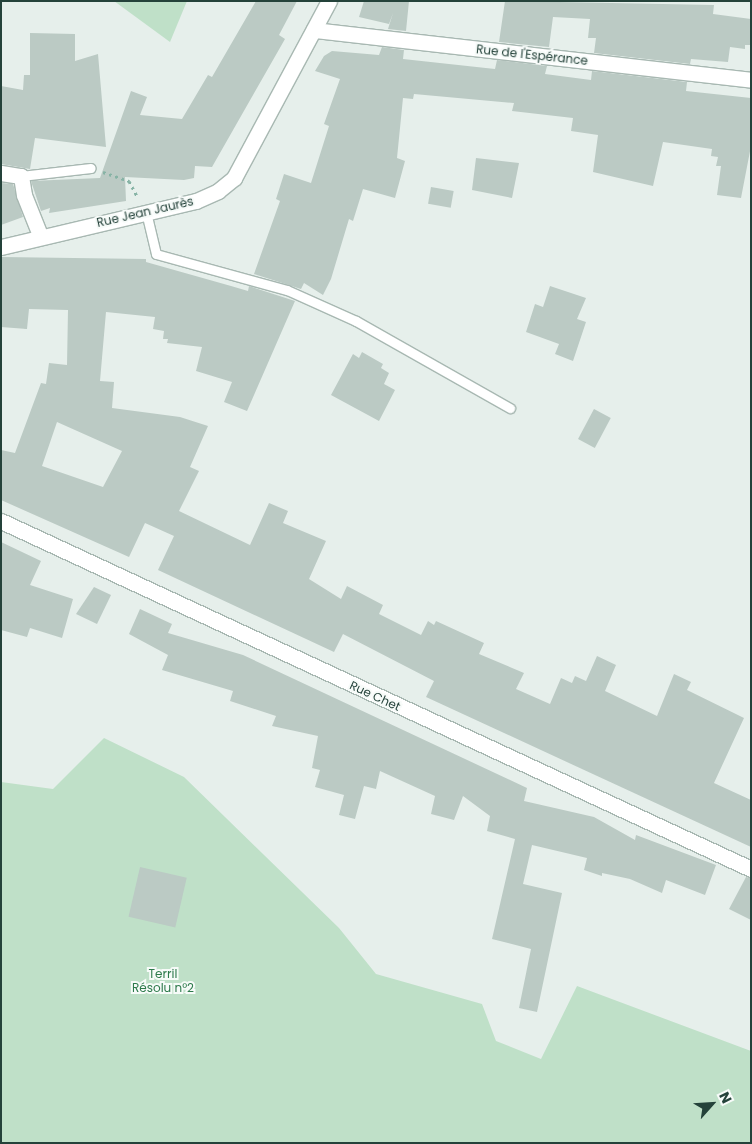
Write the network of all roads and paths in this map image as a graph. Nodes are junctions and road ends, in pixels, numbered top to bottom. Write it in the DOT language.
graph roads {
  1 [pos="329,1"];
  2 [pos="314,30"];
  3 [pos="751,80"];
  4 [pos="91,168"];
  5 [pos="1,173"];
  6 [pos="21,176"];
  7 [pos="146,212"];
  8 [pos="40,235"];
  9 [pos="1,246"];
  10 [pos="510,408"];
  11 [pos="1,521"];
  12 [pos="751,869"];
  1 -- 2 [label="street, Rue Jean Jaurès"];
  2 -- 3 [label="street, Rue de l'Espérance"];
  2 -- 7 [label="street, Rue Jean Jaurès"];
  4 -- 6 [label="lane"];
  4 -- 7 [label="path"];
  5 -- 6 [label="street"];
  6 -- 8 [label="street"];
  7 -- 8 [label="street, Rue Jean Jaurès"];
  7 -- 10 [label="lane"];
  8 -- 9 [label="street, Rue Jean Jaurès"];
  11 -- 12 [label="street, Rue Chet"];
}
